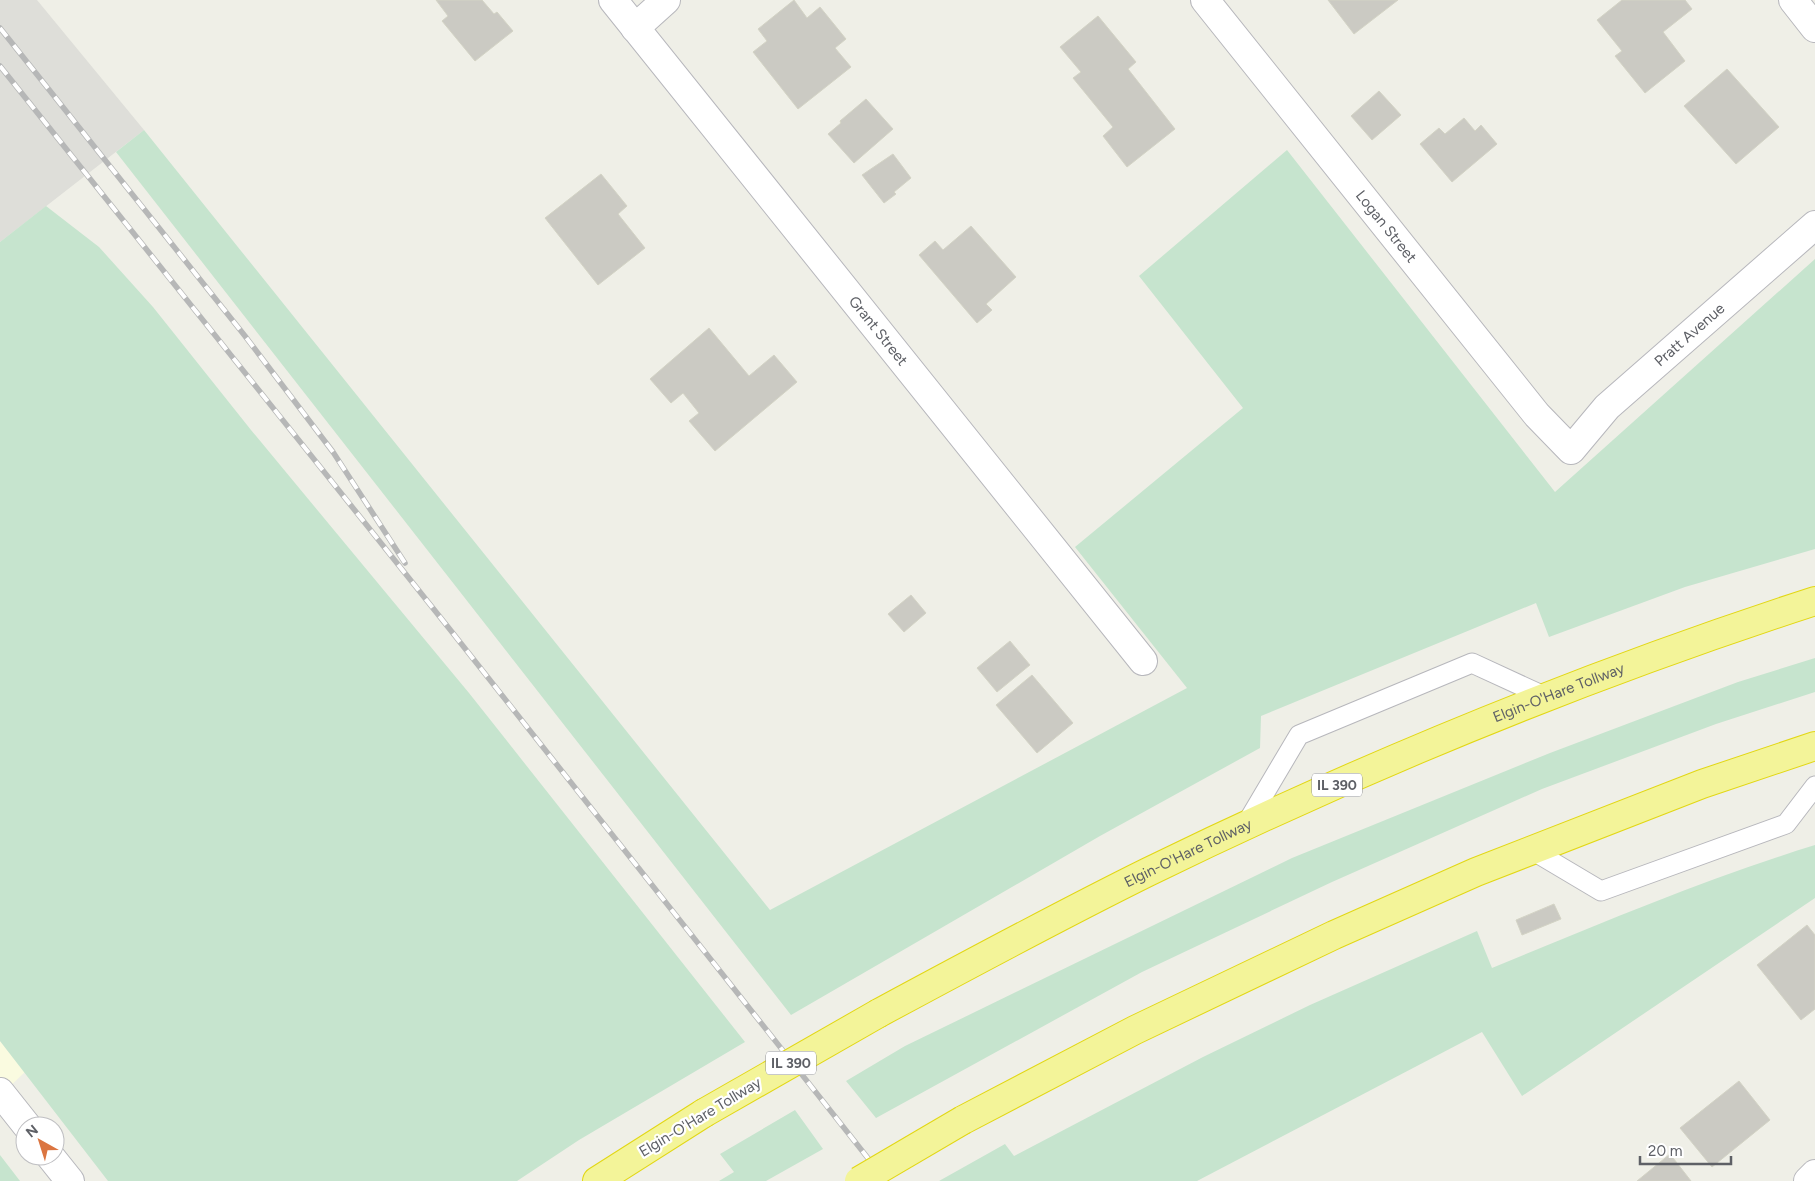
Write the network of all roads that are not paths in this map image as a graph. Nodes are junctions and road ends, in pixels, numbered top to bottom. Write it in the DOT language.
graph roads {
  1 [pos="613,0"];
  2 [pos="666,0"];
  3 [pos="1205,0"];
  4 [pos="1792,0"];
  5 [pos="636,28"];
  6 [pos="1815,28"];
  7 [pos="1815,224"];
  8 [pos="1571,450"];
  9 [pos="1815,601"];
  10 [pos="1143,661"];
  11 [pos="1548,698"];
  12 [pos="1815,746"];
  13 [pos="1815,786"];
  14 [pos="1245,826"];
  15 [pos="1532,850"];
  16 [pos="0,1092"];
  17 [pos="19,1116"];
  18 [pos="58,1166"];
  19 [pos="1815,1174"];
  20 [pos="70,1181"];
  21 [pos="597,1181"];
  22 [pos="859,1181"];
  23 [pos="1808,1181"];
  1 -- 5 [label="street, Grant Street"];
  2 -- 5 [label="street"];
  3 -- 8 [label="street, Logan Street"];
  4 -- 6 [label="street"];
  5 -- 10 [label="street, Grant Street"];
  7 -- 8 [label="street, Pratt Avenue"];
  9 -- 11 [label="highway, Elgin-O'Hare Tollway / IL 390"];
  11 -- 14 [label="highway, Elgin-O'Hare Tollway / IL 390"];
  11 -- 14 [label="lane"];
  12 -- 15 [label="highway"];
  13 -- 15 [label="lane"];
  14 -- 21 [label="highway, Elgin-O'Hare Tollway / IL 390, bridge"];
  15 -- 22 [label="highway, bridge"];
  16 -- 17 [label="street"];
  18 -- 20 [label="street"];
  19 -- 23 [label="street"];
}
